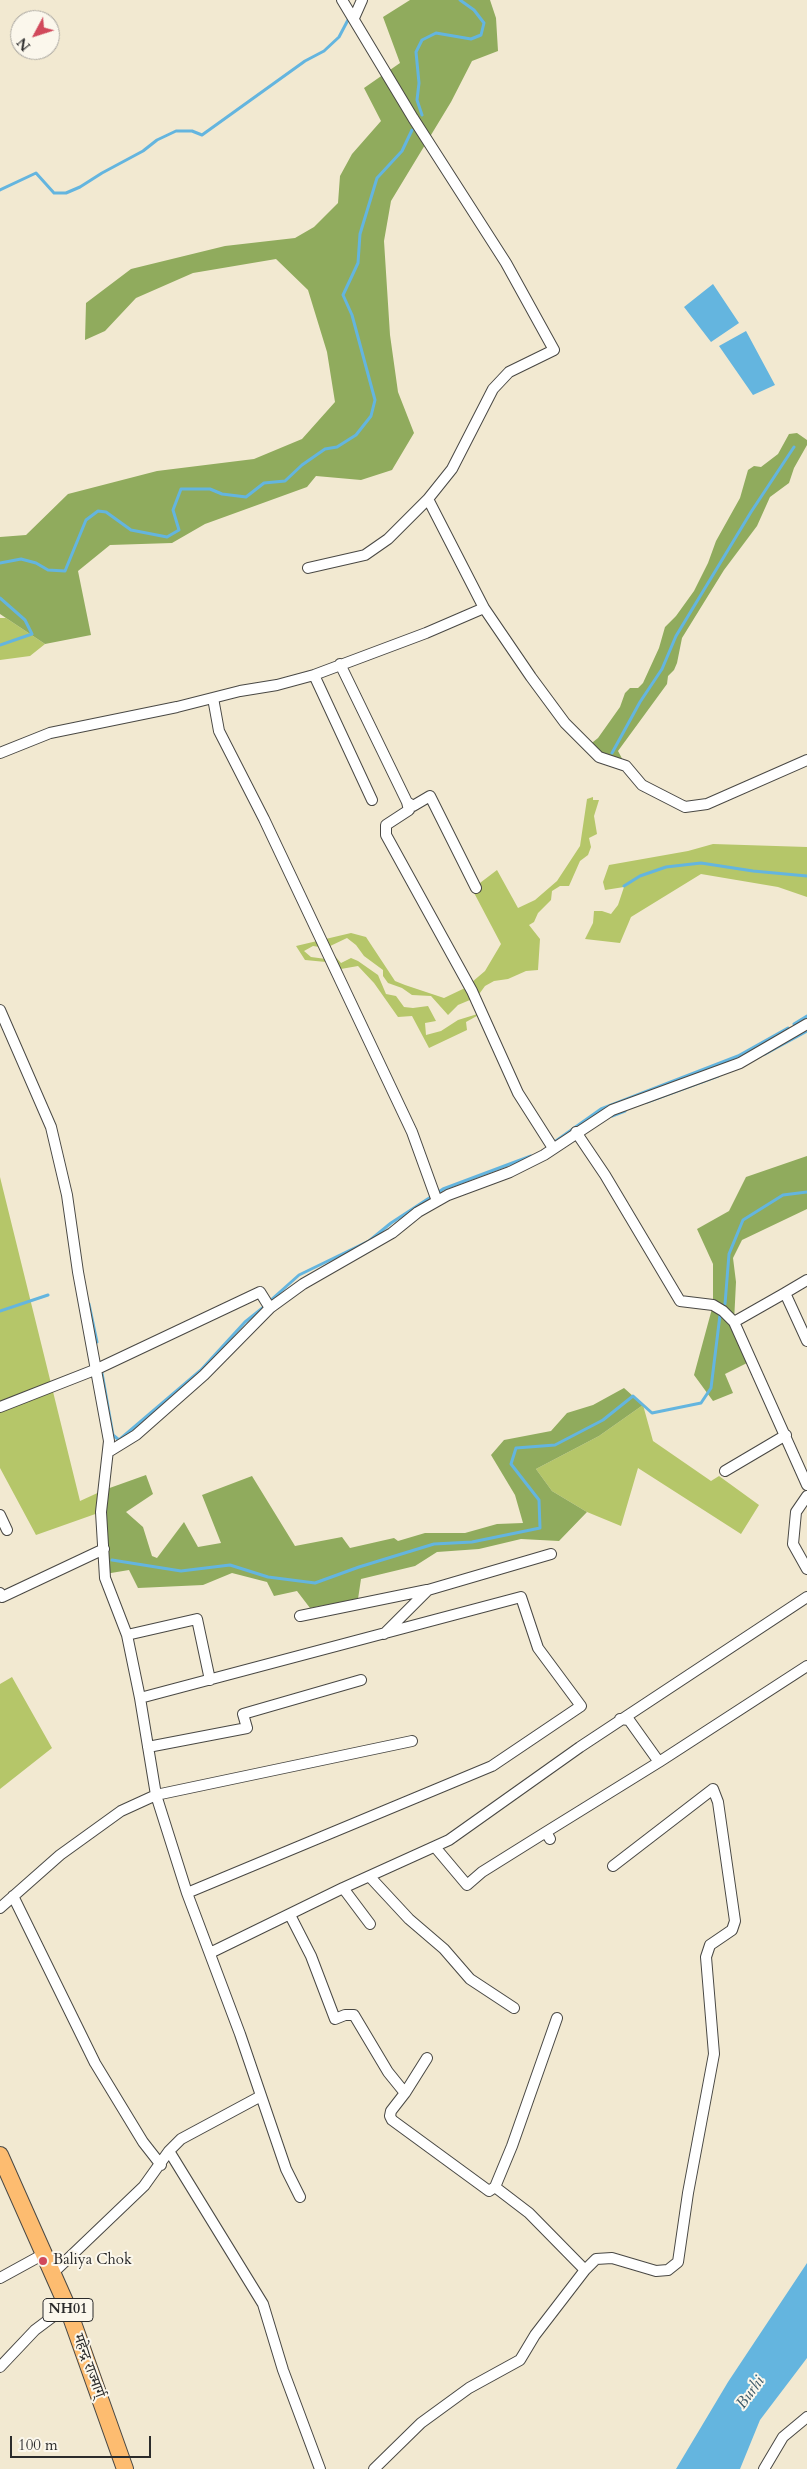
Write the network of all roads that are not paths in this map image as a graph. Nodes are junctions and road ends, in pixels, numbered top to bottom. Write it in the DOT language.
graph roads {
  1 [pos="342,0"];
  2 [pos="362,0"];
  3 [pos="354,18"];
  4 [pos="428,500"];
  5 [pos="308,568"];
  6 [pos="484,608"];
  7 [pos="340,664"];
  8 [pos="314,675"];
  9 [pos="213,698"];
  10 [pos="0,753"];
  11 [pos="807,760"];
  12 [pos="372,800"];
  13 [pos="408,802"];
  14 [pos="476,888"];
  15 [pos="0,1010"];
  16 [pos="807,1024"];
  17 [pos="576,1132"];
  18 [pos="553,1148"];
  19 [pos="437,1201"];
  20 [pos="807,1280"];
  21 [pos="785,1293"];
  22 [pos="270,1308"];
  23 [pos="734,1322"];
  24 [pos="807,1341"];
  25 [pos="97,1369"];
  26 [pos="0,1408"];
  27 [pos="786,1435"];
  28 [pos="110,1450"];
  29 [pos="725,1471"];
  30 [pos="807,1485"];
  31 [pos="807,1496"];
  32 [pos="0,1515"];
  33 [pos="7,1530"];
  34 [pos="104,1549"];
  35 [pos="551,1554"];
  36 [pos="807,1568"];
  37 [pos="428,1590"];
  38 [pos="0,1594"];
  39 [pos="807,1597"];
  40 [pos="300,1616"];
  41 [pos="127,1635"];
  42 [pos="384,1635"];
  43 [pos="807,1666"];
  44 [pos="210,1680"];
  45 [pos="361,1680"];
  46 [pos="140,1698"];
  47 [pos="620,1719"];
  48 [pos="412,1741"];
  49 [pos="148,1747"];
  50 [pos="659,1762"];
  51 [pos="156,1796"];
  52 [pos="434,1848"];
  53 [pos="613,1866"];
  54 [pos="370,1877"];
  55 [pos="343,1888"];
  56 [pos="187,1893"];
  57 [pos="13,1896"];
  58 [pos="0,1908"];
  59 [pos="290,1915"];
  60 [pos="370,1924"];
  61 [pos="210,1954"];
  62 [pos="514,2008"];
  63 [pos="557,2018"];
  64 [pos="427,2058"];
  65 [pos="405,2093"];
  66 [pos="261,2096"];
  67 [pos="169,2151"];
  68 [pos="0,2155"];
  69 [pos="160,2165"];
  70 [pos="495,2187"];
  71 [pos="300,2197"];
  72 [pos="42,2255"];
  73 [pos="585,2270"];
  74 [pos="52,2274"];
  75 [pos="0,2278"];
  76 [pos="66,2306"];
  77 [pos="0,2367"];
  78 [pos="807,2417"];
  79 [pos="122,2468"];
  80 [pos="320,2469"];
  81 [pos="374,2469"];
  82 [pos="764,2469"];
  1 -- 3 [label="street"];
  2 -- 3 [label="street"];
  3 -- 4 [label="street"];
  4 -- 5 [label="street"];
  4 -- 6 [label="street"];
  6 -- 7 [label="street"];
  6 -- 11 [label="street"];
  7 -- 8 [label="street"];
  7 -- 13 [label="street"];
  8 -- 9 [label="street"];
  8 -- 12 [label="street"];
  9 -- 10 [label="street"];
  9 -- 19 [label="street"];
  13 -- 14 [label="street"];
  13 -- 18 [label="street"];
  15 -- 25 [label="street"];
  16 -- 17 [label="street"];
  17 -- 18 [label="street"];
  17 -- 23 [label="street"];
  18 -- 19 [label="street"];
  19 -- 22 [label="street"];
  20 -- 21 [label="street"];
  21 -- 23 [label="street"];
  21 -- 24 [label="street"];
  22 -- 25 [label="street"];
  22 -- 28 [label="street"];
  23 -- 27 [label="street"];
  25 -- 26 [label="street"];
  25 -- 28 [label="street"];
  27 -- 29 [label="street"];
  27 -- 30 [label="street"];
  28 -- 34 [label="street"];
  31 -- 36 [label="street"];
  32 -- 33 [label="street"];
  34 -- 38 [label="street"];
  34 -- 41 [label="street"];
  35 -- 37 [label="street"];
  37 -- 40 [label="street"];
  37 -- 42 [label="street"];
  39 -- 47 [label="street"];
  41 -- 44 [label="street"];
  41 -- 46 [label="street"];
  42 -- 44 [label="street"];
  42 -- 56 [label="street"];
  43 -- 50 [label="street"];
  44 -- 46 [label="street"];
  45 -- 49 [label="street"];
  46 -- 49 [label="street"];
  47 -- 50 [label="street"];
  47 -- 52 [label="street"];
  48 -- 51 [label="street"];
  49 -- 51 [label="street"];
  50 -- 52 [label="street"];
  51 -- 56 [label="street"];
  51 -- 57 [label="street"];
  52 -- 54 [label="street"];
  53 -- 73 [label="street"];
  54 -- 55 [label="street"];
  54 -- 62 [label="street"];
  55 -- 59 [label="street"];
  55 -- 60 [label="street"];
  56 -- 61 [label="street"];
  57 -- 58 [label="street"];
  57 -- 69 [label="street"];
  59 -- 61 [label="street"];
  59 -- 65 [label="street"];
  61 -- 66 [label="street"];
  63 -- 70 [label="street"];
  64 -- 65 [label="street"];
  65 -- 70 [label="street"];
  66 -- 67 [label="street"];
  66 -- 71 [label="street"];
  67 -- 69 [label="street"];
  67 -- 80 [label="street"];
  68 -- 72 [label="highway, महेन्द्र राज्मार्ग् / NH01"];
  69 -- 74 [label="street"];
  70 -- 73 [label="street"];
  72 -- 74 [label="highway, महेन्द्र राज्मार्ग् / NH01"];
  72 -- 75 [label="street"];
  73 -- 81 [label="street"];
  74 -- 76 [label="highway, महेन्द्र राज्मार्ग् / NH01"];
  76 -- 77 [label="street"];
  76 -- 79 [label="highway, महेन्द्र राज्मार्ग् / NH01"];
  78 -- 82 [label="street"];
}
